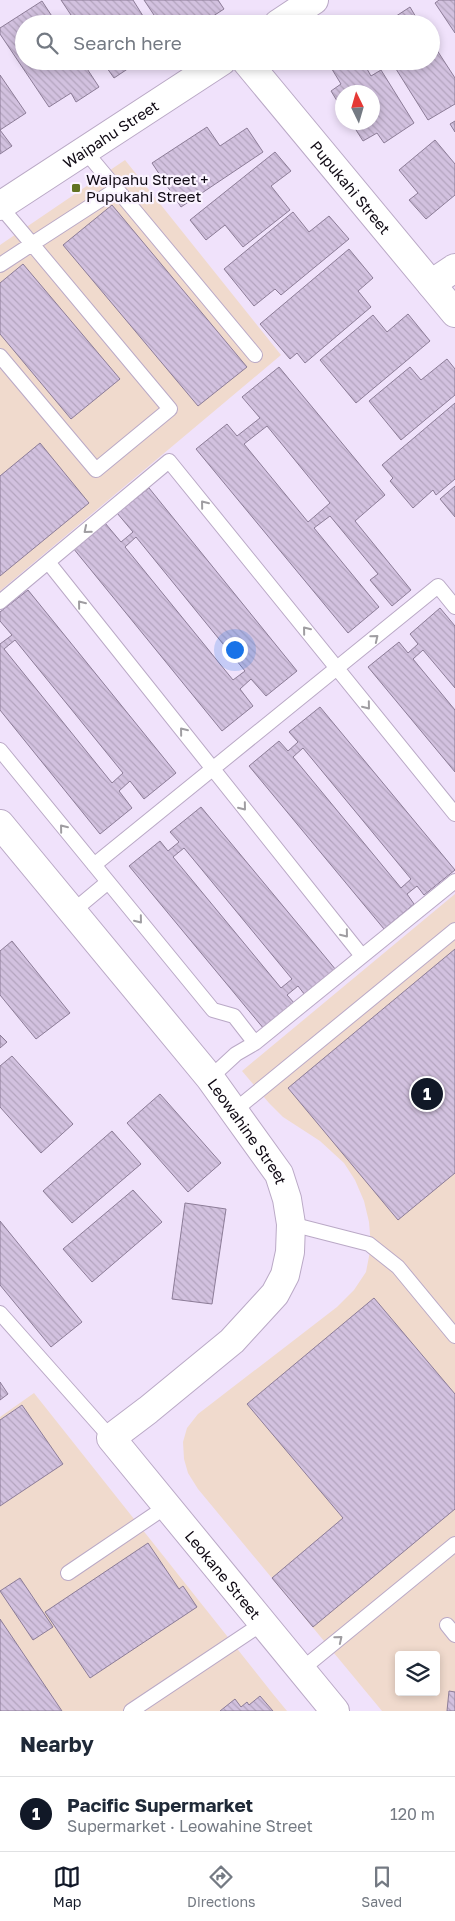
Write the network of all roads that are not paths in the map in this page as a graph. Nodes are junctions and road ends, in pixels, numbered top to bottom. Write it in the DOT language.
graph roads {
  1 [pos="314,0"];
  2 [pos="292,15"];
  3 [pos="208,70"];
  4 [pos="253,70"];
  5 [pos="84,151"];
  6 [pos="117,190"];
  7 [pos="0,206"];
  8 [pos="32,244"];
  9 [pos="0,265"];
  10 [pos="455,268"];
  11 [pos="431,284"];
  12 [pos="455,313"];
  13 [pos="255,355"];
  14 [pos="0,356"];
  15 [pos="48,562"];
  16 [pos="0,602"];
  17 [pos="455,607"];
  18 [pos="337,668"];
  19 [pos="0,750"];
  20 [pos="213,769"];
  21 [pos="455,814"];
  22 [pos="2,832"];
  23 [pos="94,865"];
  24 [pos="455,881"];
  25 [pos="108,882"];
  26 [pos="72,912"];
  27 [pos="455,930"];
  28 [pos="362,956"];
  29 [pos="256,1043"];
  30 [pos="210,1078"];
  31 [pos="234,1111"];
  32 [pos="291,1224"];
  33 [pos="0,1314"];
  34 [pos="455,1336"];
  35 [pos="111,1438"];
  36 [pos="167,1506"];
  37 [pos="455,1544"];
  38 [pos="68,1573"];
  39 [pos="263,1623"];
  40 [pos="302,1670"];
  41 [pos="131,1711"];
  42 [pos="335,1711"];
  1 -- 2 [label="street"];
  3 -- 5 [label="street, Waipahu Street"];
  4 -- 11 [label="street, Pupukahi Street"];
  5 -- 6 [label="lane"];
  5 -- 7 [label="street, Waipahu Street"];
  6 -- 8 [label="lane"];
  6 -- 13 [label="lane"];
  7 -- 8 [label="lane"];
  8 -- 9 [label="lane"];
  8 -- 14 [label="lane"];
  10 -- 11 [label="street"];
  11 -- 12 [label="street, Pupukahi Street"];
  15 -- 16 [label="lane"];
  18 -- 15 [label="lane, one-way"];
  20 -- 15 [label="lane, one-way"];
  18 -- 17 [label="lane, one-way"];
  18 -- 20 [label="lane"];
  18 -- 21 [label="lane, one-way"];
  23 -- 19 [label="lane, one-way"];
  20 -- 23 [label="lane"];
  20 -- 28 [label="lane, one-way"];
  22 -- 26 [label="street, Leowahine Street"];
  23 -- 25 [label="lane"];
  24 -- 28 [label="lane"];
  25 -- 26 [label="lane"];
  25 -- 29 [label="lane, one-way"];
  26 -- 30 [label="street, Leowahine Street"];
  27 -- 31 [label="lane"];
  28 -- 29 [label="lane"];
  29 -- 30 [label="lane"];
  30 -- 31 [label="street, Leowahine Street"];
  31 -- 32 [label="street, Leowahine Street"];
  32 -- 34 [label="lane"];
  32 -- 35 [label="street, Leowahine Street"];
  33 -- 35 [label="lane"];
  35 -- 36 [label="street, Leokane Street"];
  36 -- 38 [label="lane"];
  36 -- 39 [label="street, Leokane Street"];
  40 -- 37 [label="lane, one-way"];
  39 -- 40 [label="street, Leokane Street"];
  39 -- 41 [label="lane"];
  40 -- 42 [label="street, Leokane Street"];
}
